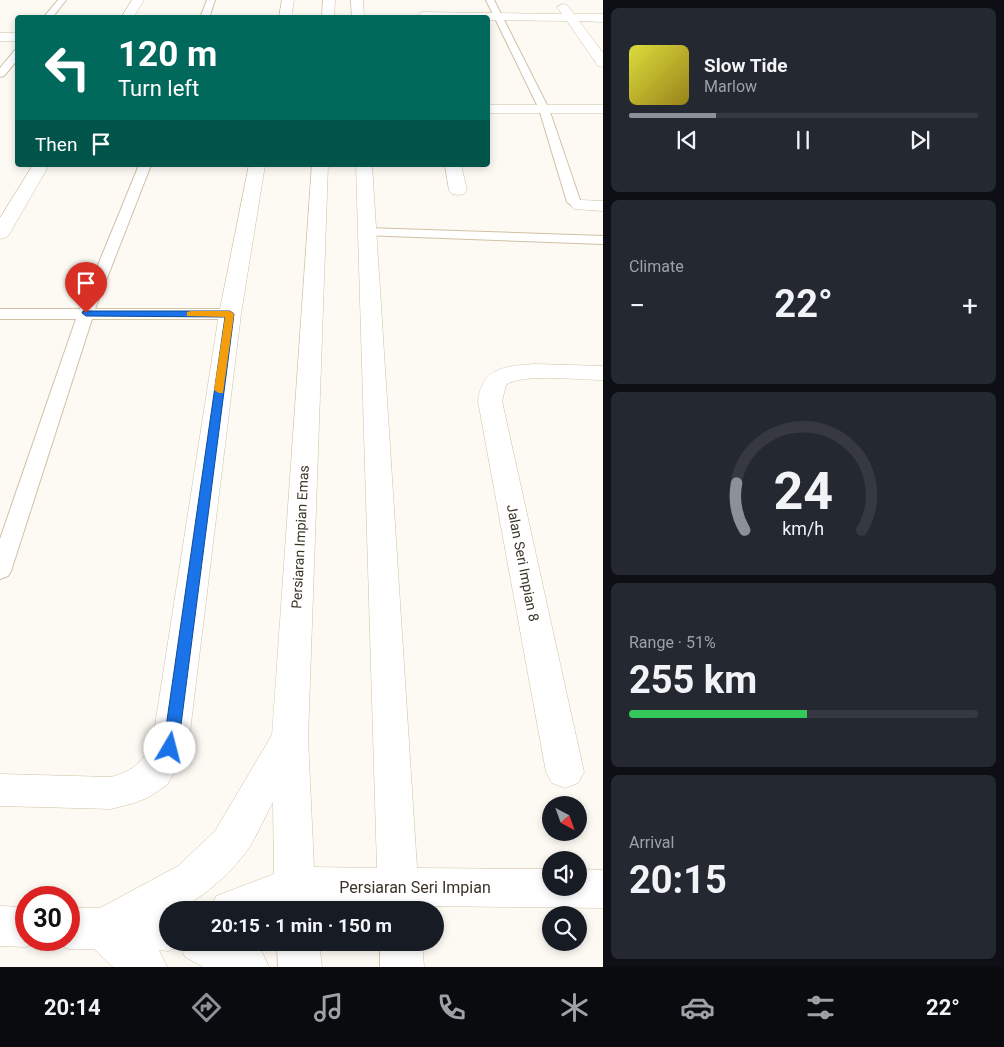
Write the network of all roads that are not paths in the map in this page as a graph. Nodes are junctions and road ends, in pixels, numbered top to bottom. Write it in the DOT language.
graph roads {
  1 [pos="62,0"];
  2 [pos="138,0"];
  3 [pos="211,0"];
  4 [pos="288,0"];
  5 [pos="329,0"];
  6 [pos="357,0"];
  7 [pos="490,0"];
  8 [pos="559,0"];
  9 [pos="422,14"];
  10 [pos="49,15"];
  11 [pos="129,15"];
  12 [pos="205,15"];
  13 [pos="286,15"];
  14 [pos="328,15"];
  15 [pos="358,15"];
  16 [pos="448,15"];
  17 [pos="490,17"];
  18 [pos="499,17"];
  19 [pos="570,17"];
  20 [pos="603,18"];
  21 [pos="0,37"];
  22 [pos="15,37"];
  23 [pos="15,56"];
  24 [pos="603,63"];
  25 [pos="0,74"];
  26 [pos="490,109"];
  27 [pos="544,109"];
  28 [pos="603,109"];
  29 [pos="41,167"];
  30 [pos="144,167"];
  31 [pos="257,167"];
  32 [pos="320,167"];
  33 [pos="364,167"];
  34 [pos="453,167"];
  35 [pos="458,190"];
  36 [pos="580,205"];
  37 [pos="603,206"];
  38 [pos="367,232"];
  39 [pos="0,233"];
  40 [pos="603,240"];
  41 [pos="86,313"];
  42 [pos="0,314"];
  43 [pos="230,314"];
  44 [pos="603,373"];
  45 [pos="0,571"];
  46 [pos="290,738"];
  47 [pos="565,772"];
  48 [pos="0,790"];
  49 [pos="603,889"];
  50 [pos="294,898"];
  51 [pos="398,898"];
  52 [pos="278,901"];
  53 [pos="0,926"];
  54 [pos="15,926"];
  55 [pos="86,928"];
  56 [pos="159,930"];
  57 [pos="217,951"];
  58 [pos="299,951"];
  59 [pos="401,951"];
  60 [pos="145,967"];
  61 [pos="247,967"];
  62 [pos="300,967"];
  63 [pos="402,967"];
  1 -- 10 [label="lane"];
  2 -- 11 [label="street"];
  3 -- 12 [label="lane"];
  4 -- 13 [label="street"];
  5 -- 14 [label="street"];
  6 -- 15 [label="street"];
  7 -- 18 [label="lane"];
  8 -- 19 [label="street"];
  9 -- 16 [label="street"];
  17 -- 18 [label="street"];
  18 -- 19 [label="street"];
  18 -- 27 [label="lane"];
  19 -- 20 [label="street"];
  19 -- 24 [label="street"];
  21 -- 22 [label="street"];
  23 -- 25 [label="lane"];
  26 -- 27 [label="street"];
  27 -- 28 [label="street"];
  27 -- 36 [label="lane"];
  29 -- 39 [label="street"];
  30 -- 41 [label="lane"];
  31 -- 43 [label="street"];
  32 -- 46 [label="street, Persiaran Impian Emas"];
  33 -- 38 [label="street"];
  34 -- 35 [label="street"];
  36 -- 37 [label="street"];
  38 -- 40 [label="lane"];
  38 -- 51 [label="street"];
  41 -- 42 [label="lane"];
  41 -- 43 [label="lane"];
  41 -- 45 [label="lane"];
  43 -- 48 [label="street"];
  44 -- 47 [label="street, Jalan Seri Impian 8"];
  46 -- 50 [label="street, Persiaran Impian Emas"];
  46 -- 55 [label="street"];
  49 -- 51 [label="street, Persiaran Seri Impian"];
  50 -- 51 [label="street, Persiaran Seri Impian"];
  50 -- 52 [label="street, Persiaran Seri Impian"];
  53 -- 54 [label="street"];
  55 -- 56 [label="street"];
  55 -- 60 [label="street"];
  57 -- 61 [label="street"];
  58 -- 62 [label="street"];
  59 -- 63 [label="street"];
}
